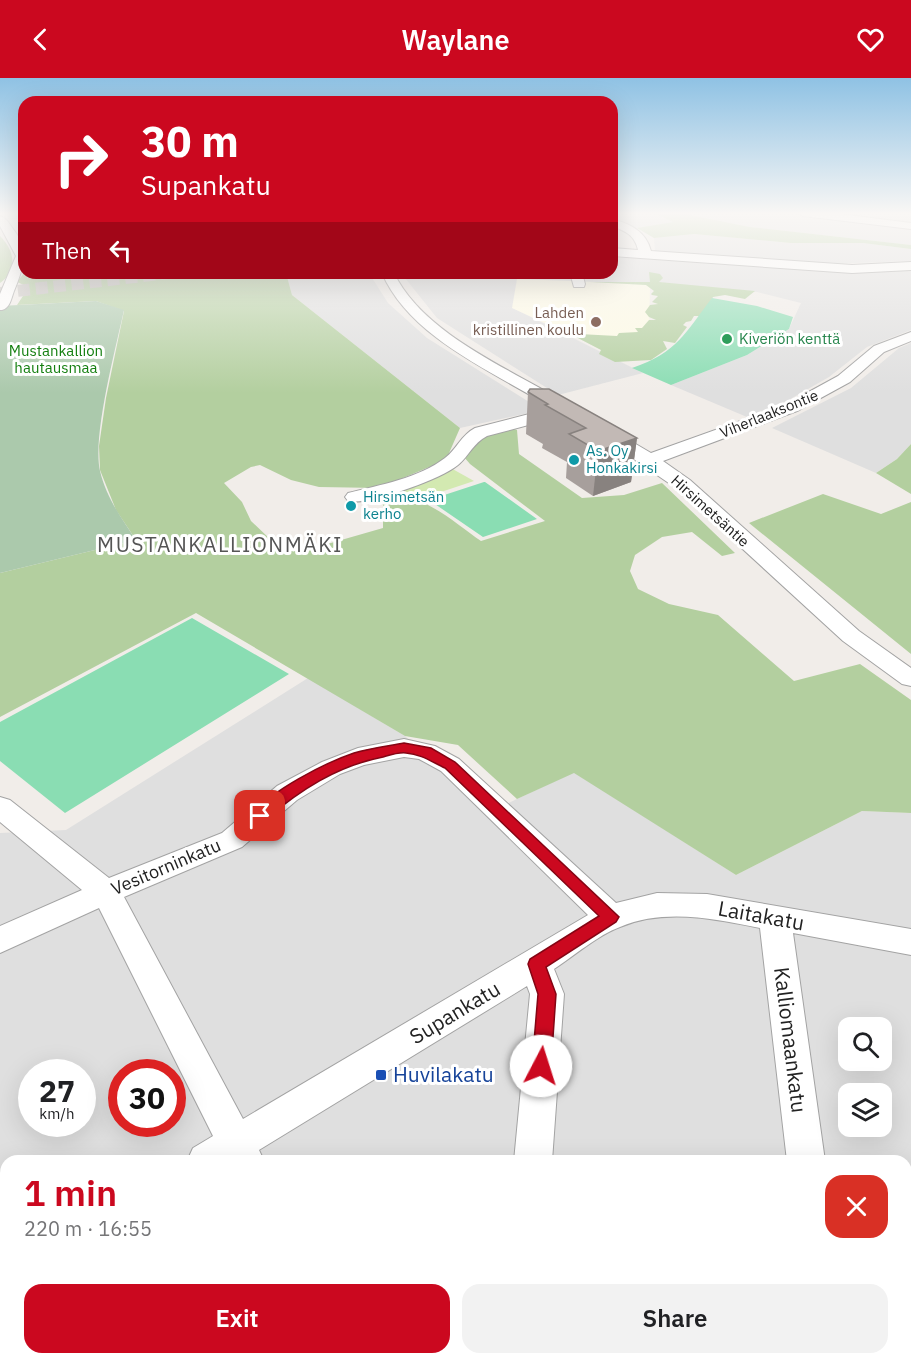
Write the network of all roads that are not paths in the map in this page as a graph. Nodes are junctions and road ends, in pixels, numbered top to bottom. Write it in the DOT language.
graph roads {
  1 [pos="15,273"];
  2 [pos="389,279"];
  3 [pos="2,306"];
  4 [pos="911,336"];
  5 [pos="566,410"];
  6 [pos="650,460"];
  7 [pos="355,497"];
  8 [pos="911,679"];
  9 [pos="0,807"];
  10 [pos="106,892"];
  11 [pos="610,917"];
  12 [pos="775,919"];
  13 [pos="0,940"];
  14 [pos="911,942"];
  15 [pos="536,964"];
  16 [pos="229,1155"];
  17 [pos="534,1155"];
  18 [pos="805,1155"];
  1 -- 3 [label="street"];
  2 -- 5 [label="street, Hirsimetsäntie"];
  4 -- 6 [label="street, Viherlaaksontie"];
  5 -- 6 [label="street, Hirsimetsäntie"];
  5 -- 7 [label="street"];
  6 -- 8 [label="street, Hirsimetsäntie"];
  9 -- 10 [label="street"];
  10 -- 11 [label="street, Vesitorninkatu"];
  10 -- 13 [label="street, Vesitorninkatu"];
  10 -- 16 [label="street"];
  11 -- 12 [label="street, Laitakatu"];
  11 -- 15 [label="street, Supankatu"];
  12 -- 14 [label="street, Laitakatu"];
  12 -- 18 [label="street, Kalliomaankatu"];
  15 -- 16 [label="street, Supankatu"];
  15 -- 17 [label="street"];
}
